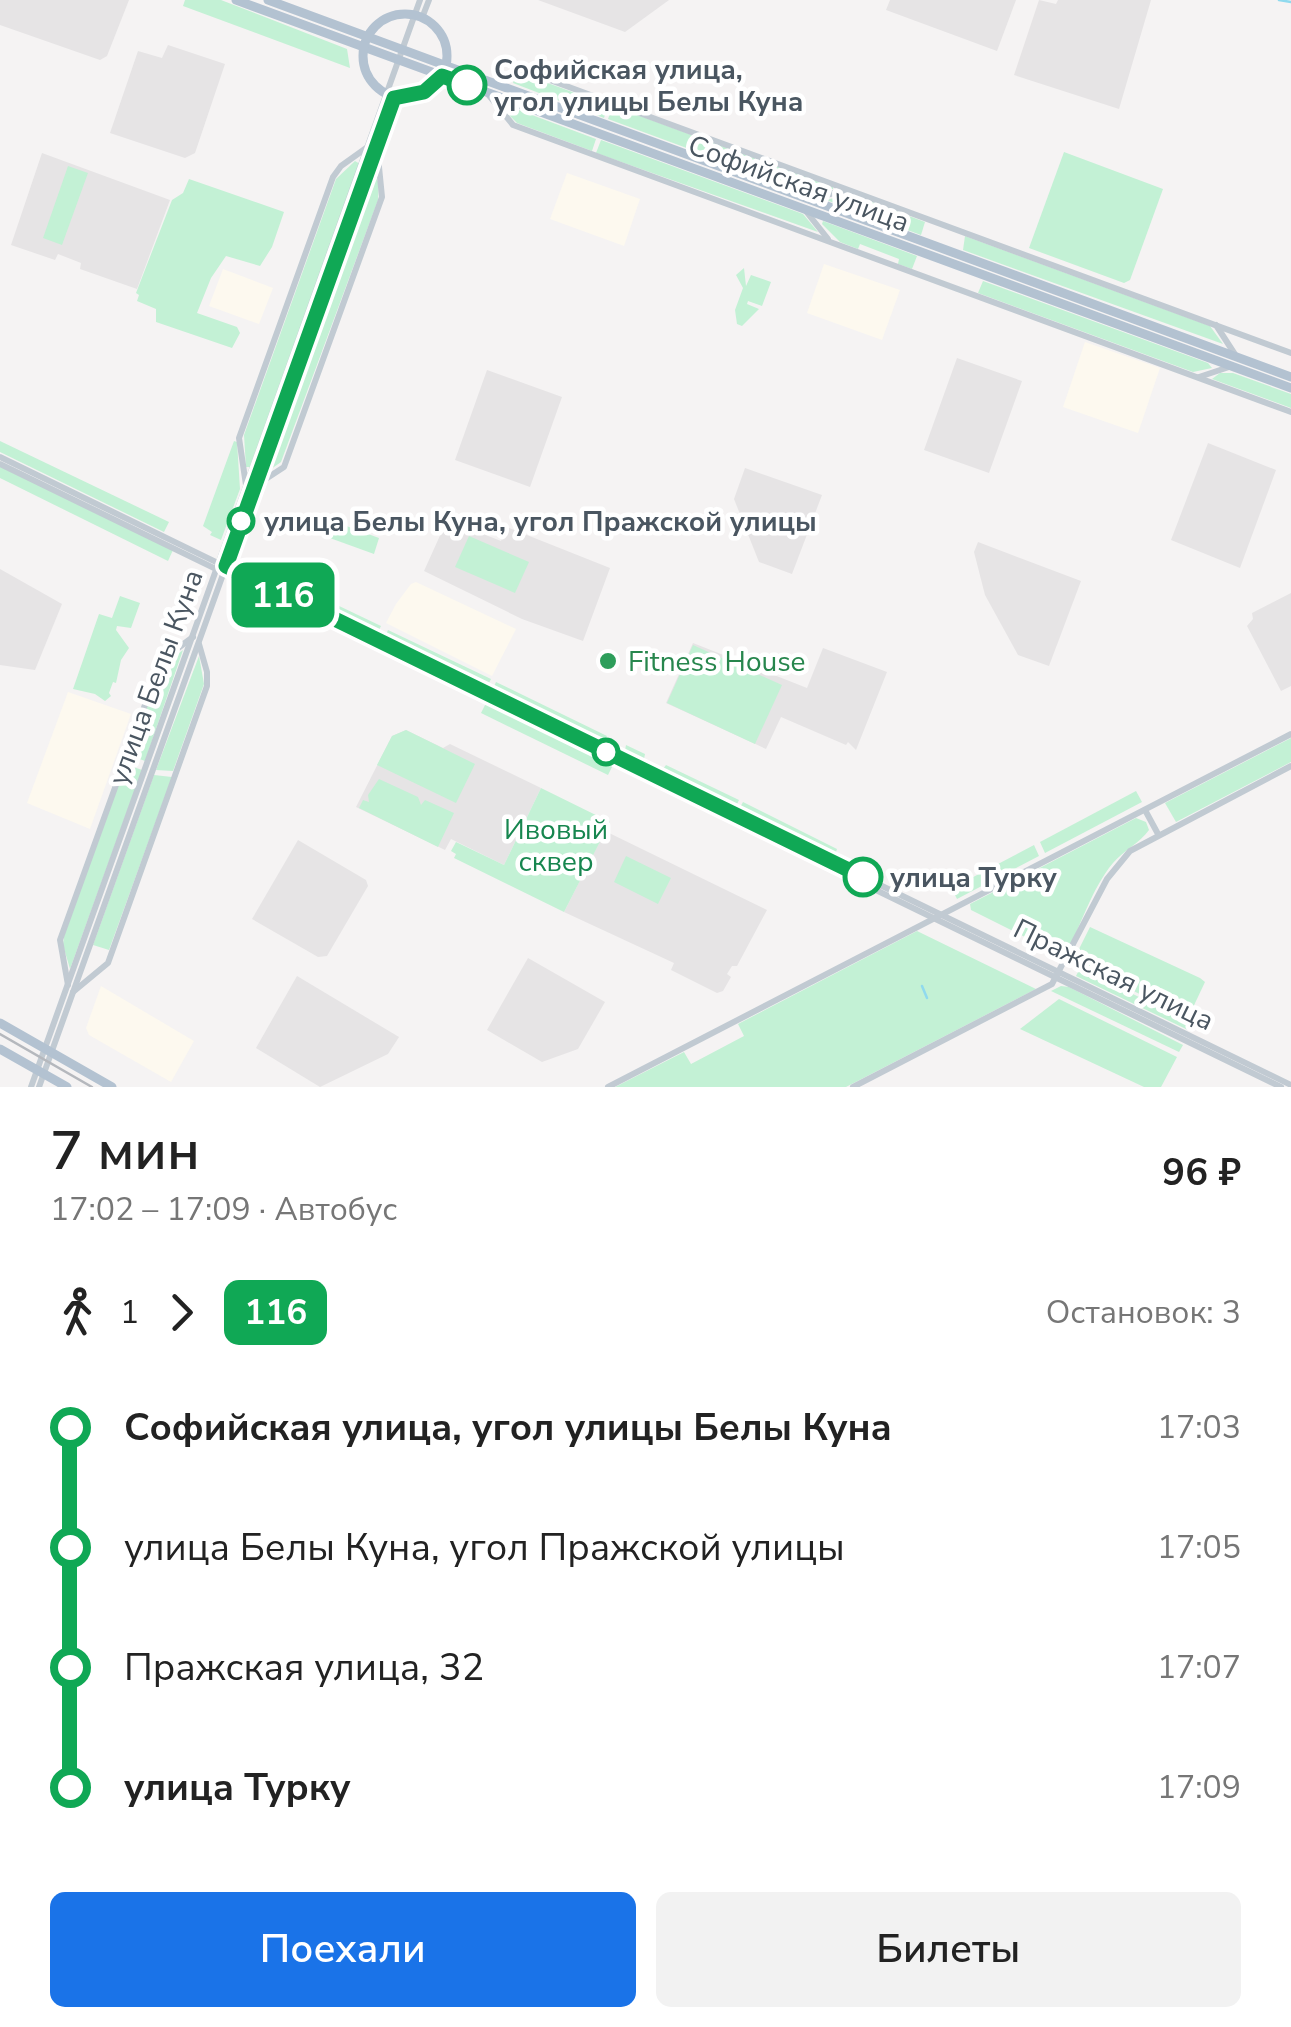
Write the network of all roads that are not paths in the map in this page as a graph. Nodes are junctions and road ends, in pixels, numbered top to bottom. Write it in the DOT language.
graph roads {
  1 [pos="236,0"];
  2 [pos="268,0"];
  3 [pos="420,0"];
  4 [pos="428,0"];
  5 [pos="292,4"];
  6 [pos="419,16"];
  7 [pos="366,42"];
  8 [pos="401,55"];
  9 [pos="444,71"];
  10 [pos="489,87"];
  11 [pos="390,97"];
  12 [pos="373,145"];
  13 [pos="847,189"];
  14 [pos="807,204"];
  15 [pos="831,242"];
  16 [pos="1216,325"];
  17 [pos="1291,353"];
  18 [pos="1234,362"];
  19 [pos="1198,378"];
  20 [pos="1290,382"];
  21 [pos="1291,412"];
  22 [pos="0,460"];
  23 [pos="250,488"];
  24 [pos="222,568"];
  25 [pos="196,639"];
  26 [pos="1291,734"];
  27 [pos="1291,766"];
  28 [pos="1145,810"];
  29 [pos="1158,834"];
  30 [pos="938,917"];
  31 [pos="1059,976"];
  32 [pos="70,990"];
  33 [pos="0,1024"];
  34 [pos="0,1049"];
  35 [pos="48,1051"];
  36 [pos="41,1072"];
  37 [pos="1291,1085"];
  38 [pos="31,1087"];
  39 [pos="39,1087"];
  40 [pos="67,1087"];
  41 [pos="112,1087"];
  42 [pos="608,1087"];
  43 [pos="854,1087"];
  44 [pos="1281,1087"];
  1 -- 7 [label="main road, Софийская улица"];
  2 -- 5 [label="main road, Софийская улица"];
  3 -- 6 [label="street, улица Белы Куна"];
  4 -- 6 [label="street, улица Белы Куна"];
  5 -- 7 [label="main road, Софийская улица"];
  6 -- 7 [label="main road"];
  6 -- 8 [label="street, улица Белы Куна"];
  6 -- 9 [label="main road"];
  7 -- 8 [label="main road, Софийская улица"];
  7 -- 11 [label="main road"];
  8 -- 9 [label="main road, Софийская улица"];
  8 -- 11 [label="street, улица Белы Куна"];
  9 -- 10 [label="main road, Софийская улица"];
  9 -- 11 [label="main road"];
  10 -- 13 [label="street"];
  10 -- 14 [label="main road, Софийская улица"];
  10 -- 15 [label="street"];
  11 -- 12 [label="street, улица Белы Куна"];
  12 -- 23 [label="street, улица Белы Куна"];
  12 -- 23 [label="street"];
  12 -- 23 [label="street"];
  13 -- 14 [label="street"];
  13 -- 16 [label="street"];
  14 -- 15 [label="street"];
  14 -- 18 [label="main road, Софийская улица"];
  15 -- 19 [label="street"];
  16 -- 17 [label="street"];
  16 -- 18 [label="street"];
  18 -- 19 [label="street"];
  18 -- 20 [label="main road, Софийская улица"];
  19 -- 21 [label="street"];
  22 -- 24 [label="street, Пражская улица"];
  23 -- 24 [label="street, улица Белы Куна"];
  24 -- 25 [label="street, улица Белы Куна"];
  24 -- 30 [label="street, Пражская улица"];
  25 -- 32 [label="street, улица Белы Куна"];
  25 -- 32 [label="street"];
  25 -- 32 [label="street"];
  26 -- 28 [label="street"];
  27 -- 29 [label="street"];
  28 -- 29 [label="street"];
  28 -- 30 [label="street"];
  29 -- 31 [label="street"];
  30 -- 31 [label="street, Пражская улица"];
  30 -- 42 [label="street"];
  31 -- 37 [label="street, Пражская улица"];
  31 -- 43 [label="street"];
  31 -- 44 [label="street, Пражская улица"];
  32 -- 35 [label="street, улица Белы Куна"];
  33 -- 35 [label="main road"];
  34 -- 36 [label="main road"];
  35 -- 36 [label="street, улица Белы Куна"];
  35 -- 41 [label="main road"];
  36 -- 38 [label="street, улица Белы Куна"];
  36 -- 39 [label="street, улица Белы Куна"];
  36 -- 40 [label="main road"];
}
